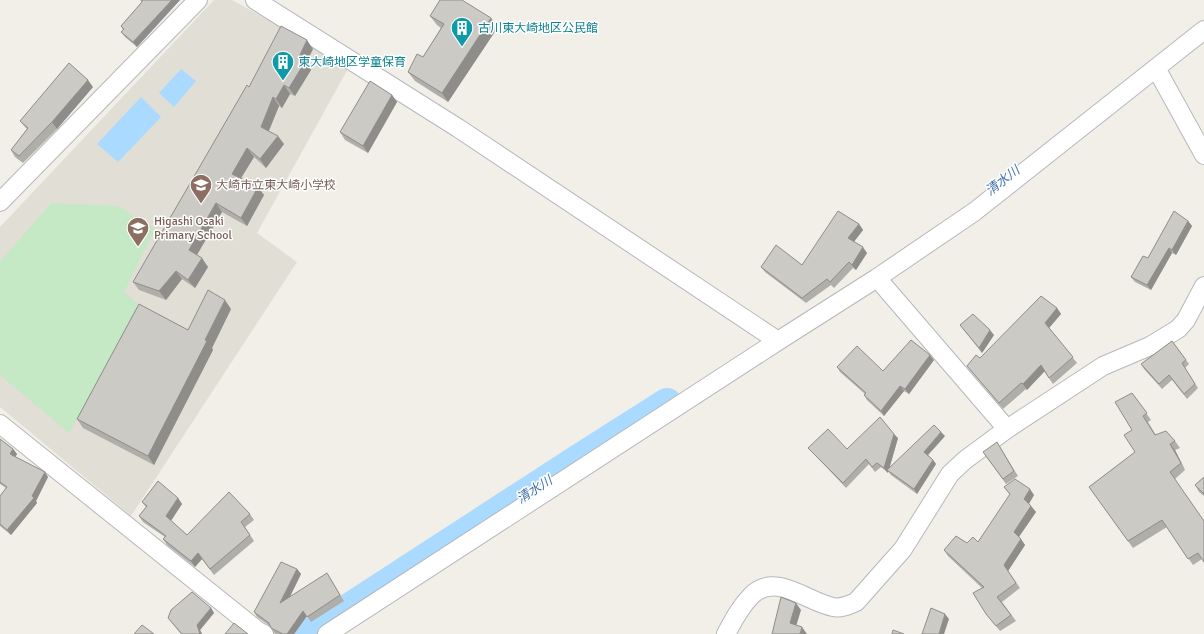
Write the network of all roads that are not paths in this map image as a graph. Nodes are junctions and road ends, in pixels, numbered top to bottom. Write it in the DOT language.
graph roads {
  1 [pos="198,0"];
  2 [pos="255,0"];
  3 [pos="1204,30"];
  4 [pos="1156,68"];
  5 [pos="1204,155"];
  6 [pos="0,202"];
  7 [pos="877,278"];
  8 [pos="1204,286"];
  9 [pos="778,341"];
  10 [pos="0,424"];
  11 [pos="1007,429"];
  12 [pos="264,634"];
  13 [pos="327,634"];
  14 [pos="726,634"];
  1 -- 6 [label="street"];
  2 -- 9 [label="street"];
  3 -- 4 [label="street"];
  4 -- 5 [label="street"];
  4 -- 7 [label="street"];
  7 -- 9 [label="street"];
  7 -- 11 [label="street"];
  8 -- 11 [label="street"];
  9 -- 13 [label="street"];
  10 -- 12 [label="street"];
  11 -- 14 [label="street"];
}
